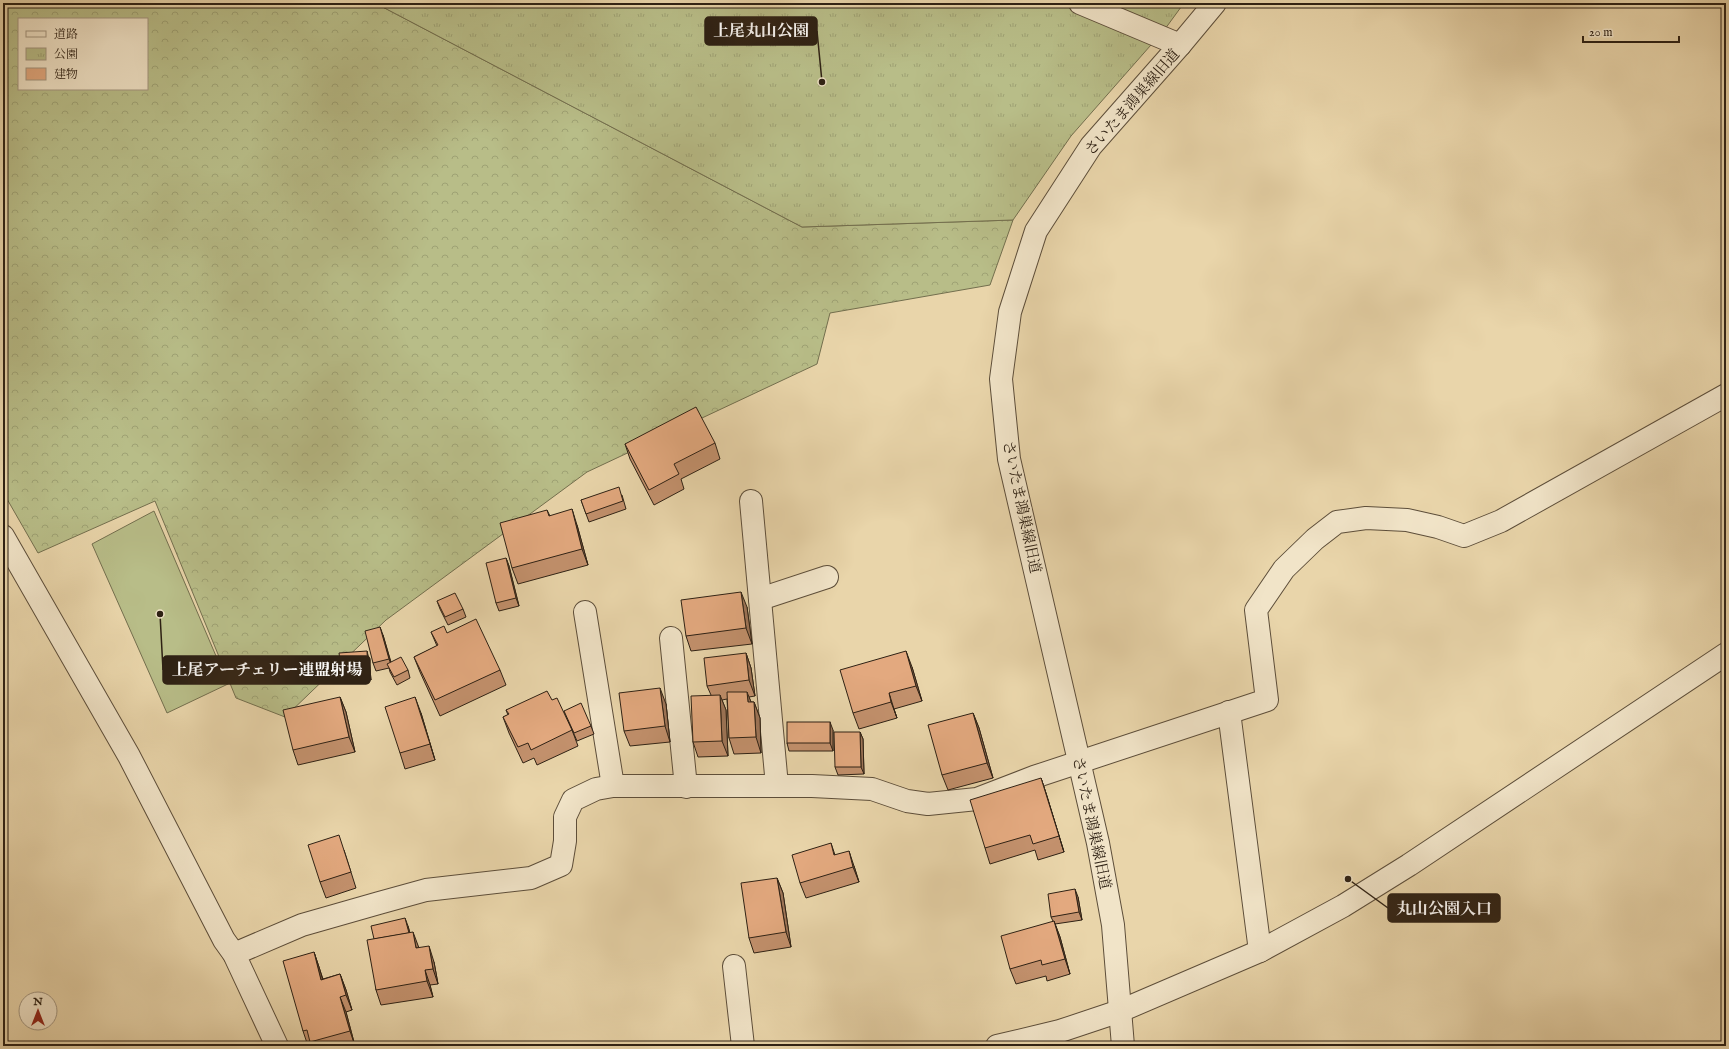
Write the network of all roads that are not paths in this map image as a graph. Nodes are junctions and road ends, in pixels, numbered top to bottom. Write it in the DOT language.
graph roads {
  1 [pos="1080,3"];
  2 [pos="1215,3"];
  3 [pos="1180,45"];
  4 [pos="1726,395"];
  5 [pos="751,501"];
  6 [pos="3,536"];
  7 [pos="828,577"];
  8 [pos="760,599"];
  9 [pos="585,612"];
  10 [pos="672,638"];
  11 [pos="1726,654"];
  12 [pos="1229,712"];
  13 [pos="1080,762"];
  14 [pos="613,786"];
  15 [pos="777,786"];
  16 [pos="686,787"];
  17 [pos="1260,951"];
  18 [pos="234,954"];
  19 [pos="734,966"];
  20 [pos="1120,1011"];
  21 [pos="277,1046"];
  22 [pos="743,1046"];
  23 [pos="998,1046"];
  24 [pos="1123,1046"];
  1 -- 3 [label="street"];
  2 -- 3 [label="street, さいたま鴻巣線旧道"];
  3 -- 13 [label="street, さいたま鴻巣線旧道"];
  4 -- 12 [label="street"];
  5 -- 8 [label="street"];
  6 -- 18 [label="street"];
  7 -- 8 [label="street"];
  8 -- 15 [label="street"];
  9 -- 14 [label="street"];
  10 -- 16 [label="street"];
  11 -- 17 [label="street"];
  12 -- 13 [label="street"];
  12 -- 17 [label="street"];
  13 -- 15 [label="street"];
  13 -- 20 [label="street, さいたま鴻巣線旧道"];
  14 -- 16 [label="street"];
  14 -- 18 [label="street"];
  15 -- 16 [label="street"];
  17 -- 20 [label="street"];
  18 -- 21 [label="street"];
  19 -- 22 [label="street"];
  20 -- 23 [label="street"];
  20 -- 24 [label="street, さいたま鴻巣線旧道"];
}
